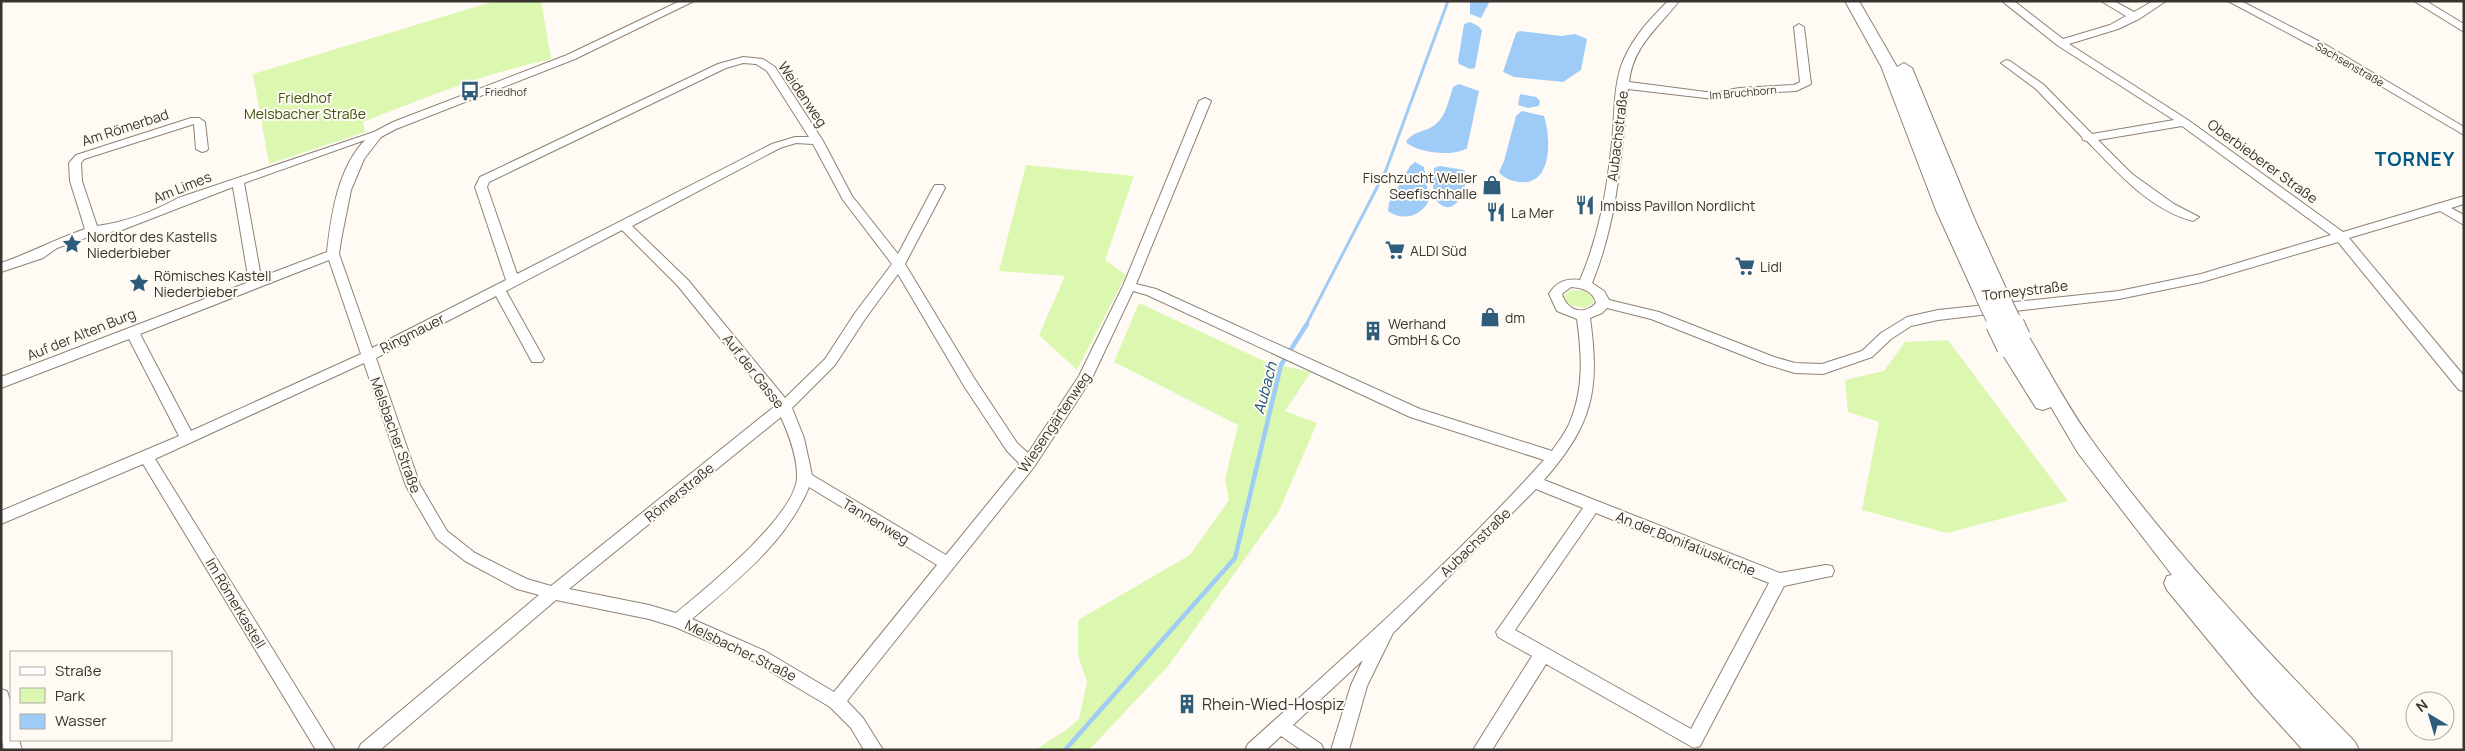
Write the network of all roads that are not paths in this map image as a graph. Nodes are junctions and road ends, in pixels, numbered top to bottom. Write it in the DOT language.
graph roads {
  1 [pos="688,1"];
  2 [pos="1674,1"];
  3 [pos="1852,1"];
  4 [pos="1865,1"];
  5 [pos="2007,1"];
  6 [pos="2106,1"];
  7 [pos="2161,1"];
  8 [pos="2233,1"];
  9 [pos="2419,1"];
  10 [pos="2135,17"];
  11 [pos="1799,27"];
  12 [pos="2464,30"];
  13 [pos="2061,43"];
  14 [pos="2006,63"];
  15 [pos="1623,85"];
  16 [pos="1205,101"];
  17 [pos="2184,122"];
  18 [pos="2464,132"];
  19 [pos="376,136"];
  20 [pos="2087,138"];
  21 [pos="817,141"];
  22 [pos="202,150"];
  23 [pos="238,181"];
  24 [pos="939,188"];
  25 [pos="2464,200"];
  26 [pos="2440,206"];
  27 [pos="2193,217"];
  28 [pos="2464,221"];
  29 [pos="624,226"];
  30 [pos="92,231"];
  31 [pos="2340,236"];
  32 [pos="332,254"];
  33 [pos="899,264"];
  34 [pos="1,268"];
  35 [pos="513,282"];
  36 [pos="256,283"];
  37 [pos="1585,284"];
  38 [pos="1129,286"];
  39 [pos="498,290"];
  40 [pos="1992,296"];
  41 [pos="1603,303"];
  42 [pos="1583,315"];
  43 [pos="132,332"];
  44 [pos="2013,342"];
  45 [pos="367,355"];
  46 [pos="537,359"];
  47 [pos="1,384"];
  48 [pos="2464,386"];
  49 [pos="784,407"];
  50 [pos="187,436"];
  51 [pos="146,457"];
  52 [pos="1556,458"];
  53 [pos="1029,463"];
  54 [pos="805,478"];
  55 [pos="1535,482"];
  56 [pos="1593,505"];
  57 [pos="1,518"];
  58 [pos="947,563"];
  59 [pos="1826,571"];
  60 [pos="1779,580"];
  61 [pos="553,593"];
  62 [pos="679,621"];
  63 [pos="1387,628"];
  64 [pos="1542,654"];
  65 [pos="1,696"];
  66 [pos="836,702"];
  67 [pos="1280,725"];
  68 [pos="10,736"];
  69 [pos="326,750"];
  70 [pos="367,750"];
  71 [pos="874,750"];
  72 [pos="1254,750"];
  73 [pos="1315,750"];
  74 [pos="1340,750"];
  75 [pos="1482,750"];
  76 [pos="2320,750"];
  77 [pos="2346,750"];
  1 -- 19 [label="street, Melsbacher Straße"];
  2 -- 15 [label="street, Aubachstraße"];
  3 -- 40 [label="highway"];
  4 -- 40 [label="highway"];
  5 -- 13 [label="street, Oberbieberer Straße"];
  6 -- 10 [label="street"];
  7 -- 10 [label="street"];
  8 -- 18 [label="street, Sachsenstraße"];
  9 -- 12 [label="street"];
  10 -- 13 [label="street"];
  11 -- 15 [label="street, Im Bruchborn"];
  13 -- 17 [label="street, Oberbieberer Straße"];
  14 -- 20 [label="street"];
  15 -- 37 [label="street, Aubachstraße"];
  16 -- 38 [label="street, Wiesengärtenweg"];
  17 -- 20 [label="street"];
  17 -- 31 [label="street, Oberbieberer Straße"];
  19 -- 23 [label="street, Am Limes"];
  19 -- 32 [label="street, Melsbacher Straße"];
  20 -- 27 [label="street"];
  21 -- 29 [label="street, Ringmauer"];
  21 -- 33 [label="street, Weidenweg"];
  21 -- 35 [label="street, Weidenweg"];
  22 -- 30 [label="street, Am Römerbad"];
  23 -- 30 [label="street, Am Limes"];
  23 -- 36 [label="street"];
  24 -- 33 [label="street, Römerstraße"];
  25 -- 26 [label="street, Torneystraße"];
  26 -- 28 [label="street"];
  26 -- 31 [label="street, Torneystraße"];
  29 -- 35 [label="street, Ringmauer"];
  29 -- 49 [label="street, Auf der Gasse"];
  30 -- 34 [label="street, Am Limes"];
  31 -- 41 [label="street, Torneystraße"];
  31 -- 48 [label="street, Oberbieberer Straße"];
  32 -- 36 [label="street, Auf der Alten Burg"];
  32 -- 45 [label="street, Melsbacher Straße"];
  33 -- 49 [label="street, Römerstraße"];
  33 -- 53 [label="street, Weidenweg"];
  35 -- 39 [label="street, Ringmauer"];
  36 -- 43 [label="street, Auf der Alten Burg"];
  37 -- 41 [label="street"];
  37 -- 42 [label="street"];
  38 -- 52 [label="street"];
  38 -- 53 [label="street, Wiesengärtenweg"];
  39 -- 45 [label="street, Ringmauer"];
  39 -- 46 [label="street"];
  40 -- 44 [label="highway, bridge"];
  41 -- 42 [label="street"];
  42 -- 52 [label="street, Aubachstraße"];
  43 -- 47 [label="street, Auf der Alten Burg"];
  43 -- 50 [label="street"];
  44 -- 76 [label="highway"];
  44 -- 77 [label="highway"];
  45 -- 50 [label="street, Ringmauer"];
  45 -- 61 [label="street, Melsbacher Straße"];
  49 -- 54 [label="street, Auf der Gasse"];
  49 -- 61 [label="street, Römerstraße"];
  50 -- 51 [label="street, Ringmauer"];
  51 -- 57 [label="street, Ringmauer"];
  51 -- 69 [label="street, Im Römerkastell"];
  52 -- 55 [label="street, Aubachstraße"];
  53 -- 58 [label="street, Wiesengärtenweg"];
  54 -- 58 [label="street, Tannenweg"];
  54 -- 62 [label="street"];
  55 -- 56 [label="street, An der Bonifatiuskirche"];
  55 -- 63 [label="street, Aubachstraße"];
  56 -- 60 [label="street, An der Bonifatiuskirche"];
  56 -- 64 [label="street"];
  58 -- 66 [label="street, Wiesengärtenweg"];
  59 -- 60 [label="street"];
  60 -- 64 [label="street"];
  61 -- 62 [label="street, Melsbacher Straße"];
  61 -- 70 [label="street, Römerstraße"];
  62 -- 66 [label="street, Melsbacher Straße"];
  63 -- 67 [label="street, Aubachstraße"];
  63 -- 74 [label="street"];
  64 -- 75 [label="street"];
  65 -- 68 [label="street"];
  66 -- 71 [label="street, Melsbacher Straße"];
  67 -- 72 [label="street, Aubachstraße"];
  67 -- 73 [label="street"];
}
